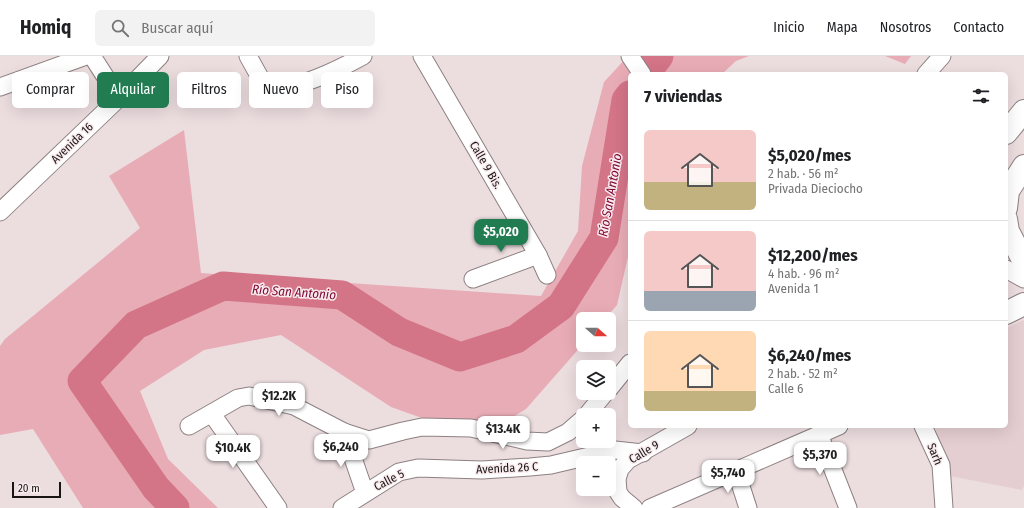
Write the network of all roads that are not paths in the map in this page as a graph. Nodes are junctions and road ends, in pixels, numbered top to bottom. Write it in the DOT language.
graph roads {
  1 [pos="86,56"];
  2 [pos="92,56"];
  3 [pos="160,56"];
  4 [pos="248,56"];
  5 [pos="363,56"];
  6 [pos="422,56"];
  7 [pos="630,56"];
  8 [pos="942,56"];
  9 [pos="102,72"];
  10 [pos="144,72"];
  11 [pos="641,72"];
  12 [pos="928,72"];
  13 [pos="0,87"];
  14 [pos="109,108"];
  15 [pos="1024,111"];
  16 [pos="1008,131"];
  17 [pos="1024,166"];
  18 [pos="1008,191"];
  19 [pos="0,212"];
  20 [pos="1008,228"];
  21 [pos="538,255"];
  22 [pos="1024,262"];
  23 [pos="1008,270"];
  24 [pos="547,275"];
  25 [pos="473,279"];
  26 [pos="1024,279"];
  27 [pos="1024,304"];
  28 [pos="1008,313"];
  29 [pos="628,365"];
  30 [pos="616,380"];
  31 [pos="599,400"];
  32 [pos="593,408"];
  33 [pos="212,414"];
  34 [pos="576,425"];
  35 [pos="189,426"];
  36 [pos="685,428"];
  37 [pos="834,428"];
  38 [pos="924,428"];
  39 [pos="344,432"];
  40 [pos="819,434"];
  41 [pos="642,453"];
  42 [pos="418,468"];
  43 [pos="736,471"];
  44 [pos="365,493"];
  45 [pos="278,508"];
  46 [pos="342,508"];
  47 [pos="634,508"];
  48 [pos="650,508"];
  49 [pos="748,508"];
  50 [pos="848,508"];
  51 [pos="944,508"];
  1 -- 13 [label="street"];
  2 -- 9 [label="street"];
  3 -- 10 [label="street, Avenida 16"];
  4 -- 5 [label="street"];
  6 -- 21 [label="street, Calle 9 Bis."];
  7 -- 11 [label="street"];
  8 -- 12 [label="street"];
  14 -- 19 [label="street, Avenida 16"];
  15 -- 16 [label="street"];
  17 -- 18 [label="street"];
  20 -- 22 [label="street"];
  21 -- 24 [label="street, Calle 9 Bis."];
  21 -- 25 [label="street"];
  23 -- 26 [label="street"];
  27 -- 28 [label="street"];
  29 -- 30 [label="street"];
  31 -- 32 [label="street"];
  33 -- 35 [label="street"];
  33 -- 39 [label="street"];
  33 -- 45 [label="street"];
  34 -- 39 [label="street"];
  36 -- 41 [label="street, Calle 9"];
  37 -- 40 [label="street"];
  38 -- 51 [label="street, Sarh"];
  39 -- 44 [label="street"];
  40 -- 43 [label="street"];
  40 -- 50 [label="street"];
  41 -- 42 [label="street, Avenida 26 C"];
  41 -- 47 [label="street, Calle 9"];
  42 -- 44 [label="street, Calle 5"];
  43 -- 48 [label="street"];
  43 -- 49 [label="street"];
  44 -- 46 [label="street, Calle 5"];
}
